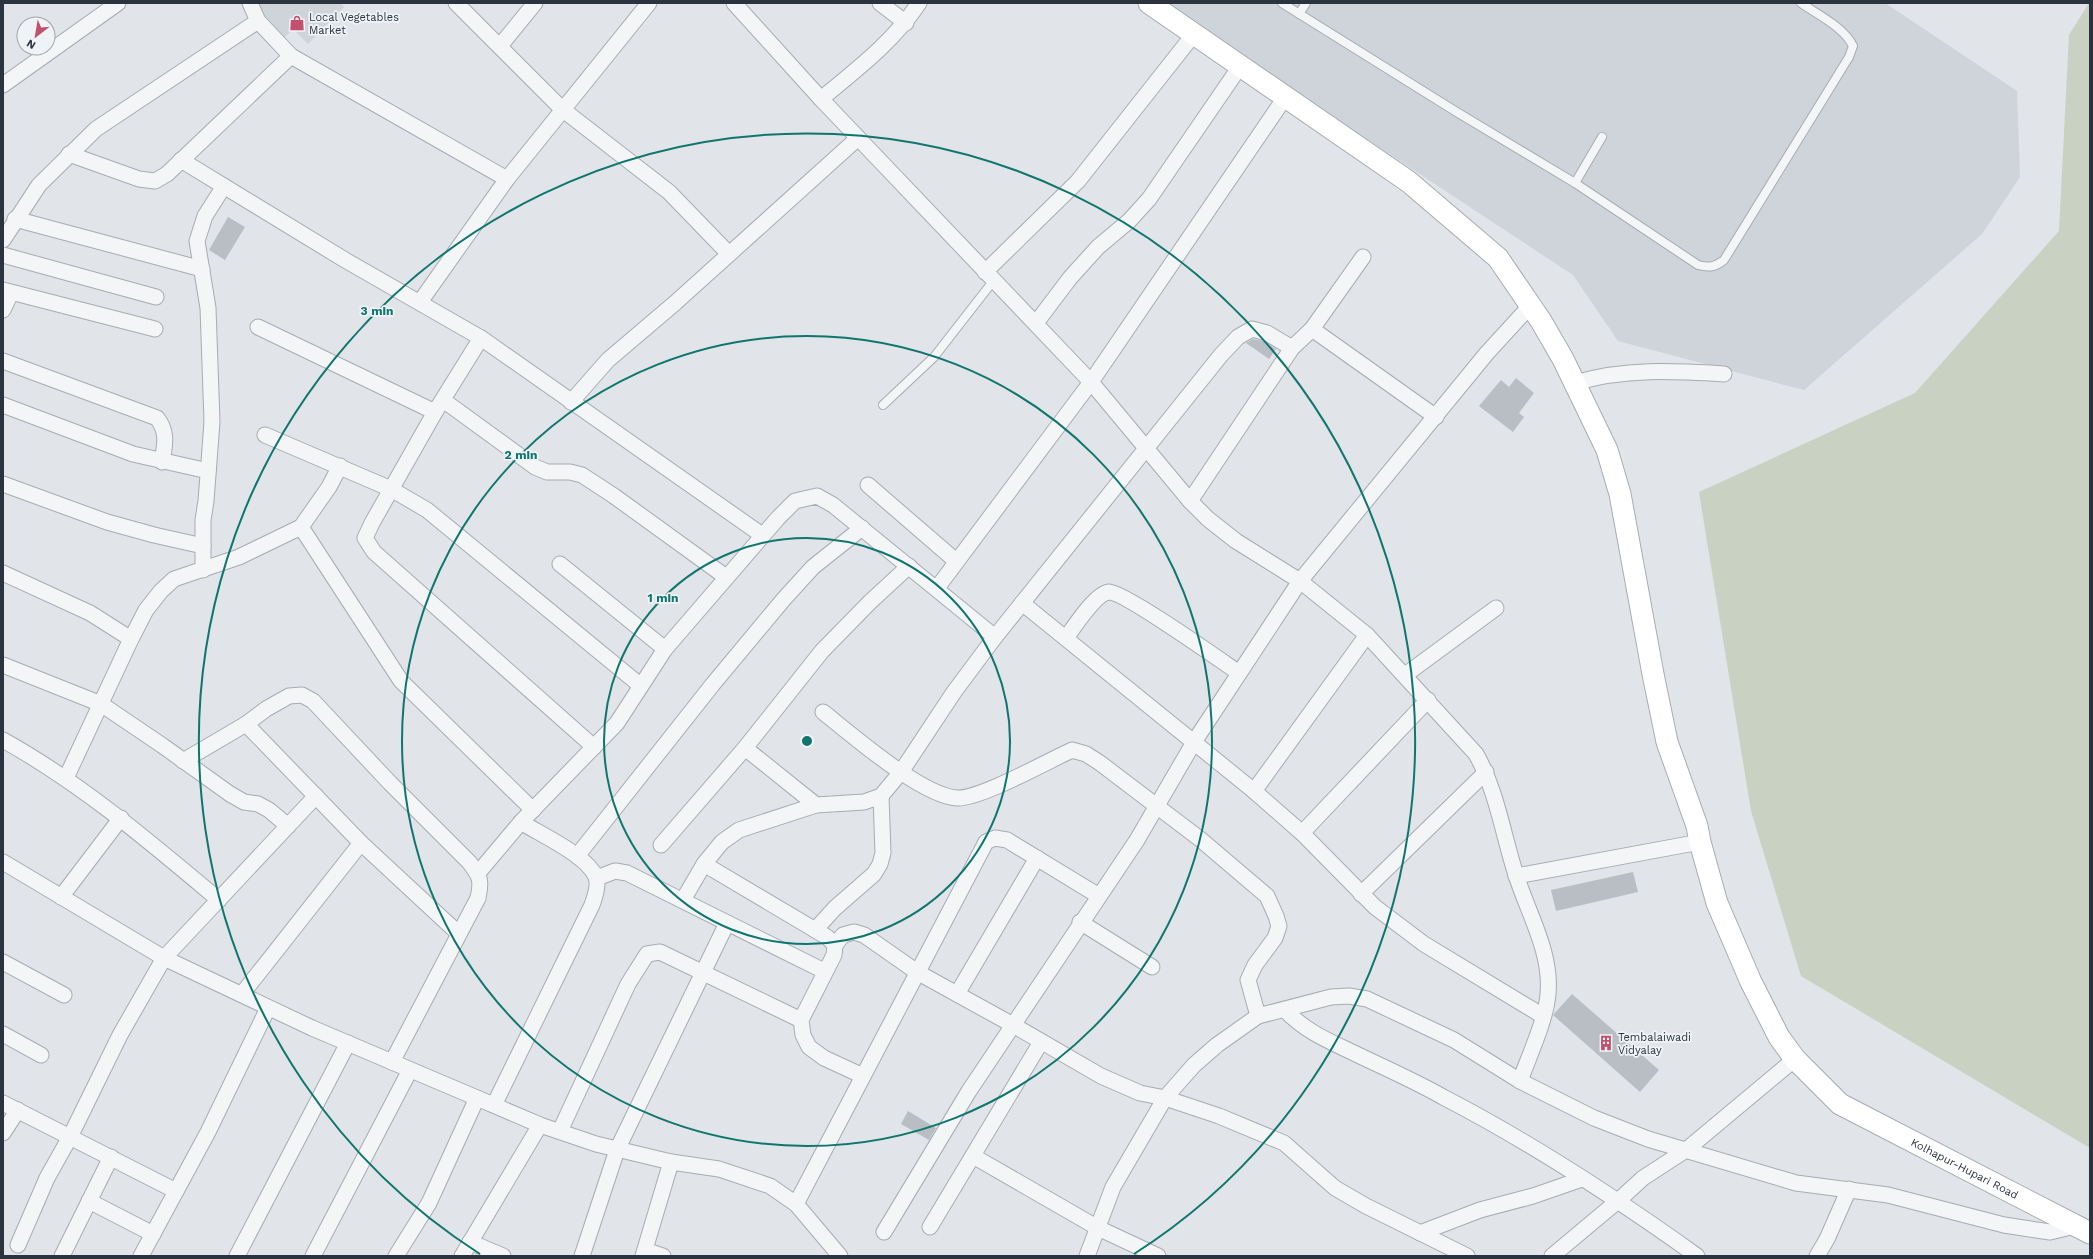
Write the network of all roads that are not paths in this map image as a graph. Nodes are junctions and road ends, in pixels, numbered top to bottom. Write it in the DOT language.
graph roads {
  1 [pos="118,3"];
  2 [pos="250,3"];
  3 [pos="456,3"];
  4 [pos="535,3"];
  5 [pos="649,3"];
  6 [pos="734,3"];
  7 [pos="880,3"];
  8 [pos="919,3"];
  9 [pos="1149,3"];
  10 [pos="1282,3"];
  11 [pos="1306,3"];
  12 [pos="1801,3"];
  13 [pos="1299,14"];
  14 [pos="258,21"];
  15 [pos="906,23"];
  16 [pos="1194,34"];
  17 [pos="500,46"];
  18 [pos="291,56"];
  19 [pos="1241,65"];
  20 [pos="3,85"];
  21 [pos="1286,96"];
  22 [pos="821,99"];
  23 [pos="562,109"];
  24 [pos="1602,137"];
  25 [pos="858,138"];
  26 [pos="69,154"];
  27 [pos="181,160"];
  28 [pos="507,179"];
  29 [pos="1576,183"];
  30 [pos="224,186"];
  31 [pos="15,219"];
  32 [pos="3,240"];
  33 [pos="729,254"];
  34 [pos="3,256"];
  35 [pos="1363,258"];
  36 [pos="202,269"];
  37 [pos="990,276"];
  38 [pos="7,292"];
  39 [pos="156,297"];
  40 [pos="420,302"];
  41 [pos="1530,306"];
  42 [pos="3,310"];
  43 [pos="1036,323"];
  44 [pos="258,327"];
  45 [pos="156,329"];
  46 [pos="1312,329"];
  47 [pos="481,338"];
  48 [pos="1292,348"];
  49 [pos="3,361"];
  50 [pos="1724,374"];
  51 [pos="1091,382"];
  52 [pos="1575,383"];
  53 [pos="443,400"];
  54 [pos="572,402"];
  55 [pos="3,405"];
  56 [pos="883,405"];
  57 [pos="435,412"];
  58 [pos="1436,417"];
  59 [pos="265,434"];
  60 [pos="1146,450"];
  61 [pos="162,462"];
  62 [pos="340,466"];
  63 [pos="208,471"];
  64 [pos="3,484"];
  65 [pos="868,485"];
  66 [pos="392,489"];
  67 [pos="1190,501"];
  68 [pos="301,526"];
  69 [pos="862,528"];
  70 [pos="762,535"];
  71 [pos="203,546"];
  72 [pos="956,561"];
  73 [pos="560,564"];
  74 [pos="909,566"];
  75 [pos="203,570"];
  76 [pos="3,573"];
  77 [pos="726,576"];
  78 [pos="1300,581"];
  79 [pos="937,588"];
  80 [pos="1022,603"];
  81 [pos="1496,608"];
  82 [pos="1367,635"];
  83 [pos="995,637"];
  84 [pos="1066,638"];
  85 [pos="131,639"];
  86 [pos="665,649"];
  87 [pos="3,665"];
  88 [pos="1239,673"];
  89 [pos="1404,675"];
  90 [pos="641,686"];
  91 [pos="1428,700"];
  92 [pos="100,704"];
  93 [pos="822,712"];
  94 [pos="246,724"];
  95 [pos="3,740"];
  96 [pos="1194,742"];
  97 [pos="594,748"];
  98 [pos="745,748"];
  99 [pos="184,760"];
  100 [pos="901,772"];
  101 [pos="1486,772"];
  102 [pos="66,778"];
  103 [pos="1254,791"];
  104 [pos="316,796"];
  105 [pos="881,796"];
  106 [pos="816,805"];
  107 [pos="1156,807"];
  108 [pos="533,810"];
  109 [pos="121,818"];
  110 [pos="521,822"];
  111 [pos="288,826"];
  112 [pos="1302,833"];
  113 [pos="1700,842"];
  114 [pos="361,843"];
  115 [pos="662,845"];
  116 [pos="577,856"];
  117 [pos="1037,858"];
  118 [pos="3,862"];
  119 [pos="704,864"];
  120 [pos="478,874"];
  121 [pos="1516,876"];
  122 [pos="596,878"];
  123 [pos="1361,894"];
  124 [pos="1099,896"];
  125 [pos="61,897"];
  126 [pos="219,900"];
  127 [pos="683,900"];
  128 [pos="1080,922"];
  129 [pos="727,923"];
  130 [pos="815,930"];
  131 [pos="459,934"];
  132 [pos="835,945"];
  133 [pos="164,958"];
  134 [pos="3,962"];
  135 [pos="1152,967"];
  136 [pos="824,971"];
  137 [pos="917,972"];
  138 [pos="704,973"];
  139 [pos="242,994"];
  140 [pos="957,994"];
  141 [pos="64,995"];
  142 [pos="268,1008"];
  143 [pos="1285,1010"];
  144 [pos="1258,1016"];
  145 [pos="1543,1016"];
  146 [pos="801,1020"];
  147 [pos="1013,1024"];
  148 [pos="3,1034"];
  149 [pos="1041,1042"];
  150 [pos="348,1044"];
  151 [pos="41,1055"];
  152 [pos="1795,1059"];
  153 [pos="392,1062"];
  154 [pos="410,1070"];
  155 [pos="863,1076"];
  156 [pos="1520,1081"];
  157 [pos="477,1098"];
  158 [pos="1165,1098"];
  159 [pos="3,1103"];
  160 [pos="494,1105"];
  161 [pos="18,1110"];
  162 [pos="540,1125"];
  163 [pos="560,1131"];
  164 [pos="3,1132"];
  165 [pos="70,1137"];
  166 [pos="617,1150"];
  167 [pos="1686,1150"];
  168 [pos="973,1156"];
  169 [pos="111,1157"];
  170 [pos="671,1162"];
  171 [pos="1582,1178"];
  172 [pos="1849,1188"];
  173 [pos="176,1191"];
  174 [pos="1620,1200"];
  175 [pos="89,1201"];
  176 [pos="796,1204"];
  177 [pos="930,1227"];
  178 [pos="1098,1228"];
  179 [pos="2082,1229"];
  180 [pos="884,1232"];
  181 [pos="1420,1233"];
  182 [pos="153,1234"];
  183 [pos="470,1242"];
  184 [pos="18,1245"];
  185 [pos="644,1253"];
  186 [pos="62,1256"];
  187 [pos="141,1256"];
  188 [pos="237,1256"];
  189 [pos="313,1256"];
  190 [pos="396,1256"];
  191 [pos="462,1256"];
  192 [pos="504,1256"];
  193 [pos="582,1256"];
  194 [pos="663,1256"];
  195 [pos="840,1256"];
  196 [pos="1087,1256"];
  197 [pos="1158,1256"];
  198 [pos="1467,1256"];
  199 [pos="1552,1256"];
  200 [pos="1697,1256"];
  201 [pos="1817,1256"];
  1 -- 20 [label="street"];
  2 -- 14 [label="street"];
  3 -- 17 [label="street"];
  4 -- 17 [label="street"];
  5 -- 23 [label="street"];
  6 -- 22 [label="street"];
  7 -- 15 [label="street"];
  8 -- 15 [label="street"];
  9 -- 16 [label="main road, Kolhapur-Hupari Road"];
  10 -- 13 [label="lane"];
  11 -- 13 [label="lane"];
  12 -- 29 [label="lane"];
  13 -- 29 [label="lane"];
  14 -- 18 [label="street"];
  14 -- 26 [label="street"];
  15 -- 22 [label="street"];
  16 -- 19 [label="main road, Kolhapur-Hupari Road"];
  16 -- 37 [label="street"];
  17 -- 23 [label="street"];
  18 -- 27 [label="street"];
  18 -- 28 [label="street"];
  19 -- 21 [label="main road, Kolhapur-Hupari Road"];
  19 -- 43 [label="street"];
  21 -- 41 [label="main road, Kolhapur-Hupari Road"];
  21 -- 51 [label="street"];
  22 -- 25 [label="street"];
  23 -- 28 [label="street"];
  23 -- 33 [label="street"];
  24 -- 29 [label="lane"];
  25 -- 33 [label="street"];
  25 -- 37 [label="street"];
  26 -- 27 [label="street"];
  26 -- 31 [label="street"];
  27 -- 30 [label="street"];
  28 -- 40 [label="street"];
  30 -- 36 [label="street"];
  30 -- 40 [label="street"];
  31 -- 32 [label="street"];
  31 -- 36 [label="street"];
  33 -- 54 [label="street"];
  34 -- 39 [label="street"];
  35 -- 46 [label="street"];
  36 -- 63 [label="street"];
  37 -- 43 [label="street"];
  37 -- 56 [label="lane"];
  38 -- 42 [label="street"];
  38 -- 45 [label="street"];
  40 -- 47 [label="street"];
  41 -- 52 [label="main road, Kolhapur-Hupari Road"];
  41 -- 58 [label="street"];
  43 -- 51 [label="street"];
  44 -- 57 [label="street"];
  46 -- 48 [label="street"];
  46 -- 58 [label="street"];
  47 -- 53 [label="street"];
  47 -- 54 [label="street"];
  48 -- 60 [label="street"];
  48 -- 67 [label="street"];
  49 -- 61 [label="street"];
  50 -- 52 [label="street"];
  51 -- 60 [label="street"];
  51 -- 72 [label="street"];
  52 -- 113 [label="main road, Kolhapur-Hupari Road"];
  53 -- 57 [label="street"];
  53 -- 77 [label="street"];
  54 -- 70 [label="street"];
  55 -- 61 [label="street"];
  57 -- 66 [label="street"];
  58 -- 78 [label="street"];
  59 -- 62 [label="street"];
  60 -- 67 [label="street"];
  60 -- 80 [label="street"];
  61 -- 63 [label="street"];
  62 -- 66 [label="street"];
  62 -- 68 [label="street"];
  63 -- 71 [label="street"];
  64 -- 71 [label="street"];
  65 -- 72 [label="street"];
  66 -- 90 [label="street"];
  66 -- 97 [label="street"];
  67 -- 78 [label="street"];
  68 -- 75 [label="street"];
  68 -- 108 [label="street"];
  69 -- 70 [label="street"];
  69 -- 74 [label="street"];
  69 -- 116 [label="street"];
  70 -- 77 [label="street"];
  71 -- 75 [label="street"];
  72 -- 79 [label="street"];
  73 -- 86 [label="street"];
  74 -- 79 [label="street"];
  74 -- 98 [label="street"];
  75 -- 85 [label="street"];
  76 -- 85 [label="street"];
  77 -- 86 [label="street"];
  78 -- 82 [label="street"];
  78 -- 88 [label="street"];
  79 -- 83 [label="street"];
  80 -- 83 [label="street"];
  80 -- 84 [label="street"];
  81 -- 89 [label="street"];
  82 -- 89 [label="street"];
  82 -- 103 [label="street"];
  83 -- 100 [label="street"];
  84 -- 88 [label="street"];
  84 -- 96 [label="street"];
  85 -- 92 [label="street"];
  86 -- 90 [label="street"];
  87 -- 92 [label="street"];
  88 -- 96 [label="street"];
  89 -- 91 [label="street"];
  90 -- 97 [label="street"];
  91 -- 101 [label="street"];
  91 -- 112 [label="street"];
  92 -- 99 [label="street"];
  92 -- 102 [label="street"];
  93 -- 100 [label="street"];
  94 -- 99 [label="street"];
  94 -- 104 [label="street"];
  94 -- 120 [label="street"];
  95 -- 102 [label="street"];
  96 -- 103 [label="street"];
  96 -- 107 [label="street"];
  97 -- 108 [label="street"];
  98 -- 106 [label="street"];
  98 -- 115 [label="street"];
  99 -- 111 [label="street"];
  100 -- 105 [label="street"];
  100 -- 107 [label="street"];
  101 -- 121 [label="street"];
  101 -- 123 [label="street"];
  102 -- 109 [label="street"];
  103 -- 112 [label="street"];
  104 -- 111 [label="street"];
  104 -- 114 [label="street"];
  105 -- 106 [label="street"];
  105 -- 130 [label="street"];
  106 -- 119 [label="street"];
  107 -- 124 [label="street"];
  107 -- 144 [label="street"];
  108 -- 110 [label="street"];
  109 -- 125 [label="street"];
  109 -- 126 [label="street"];
  110 -- 116 [label="street"];
  110 -- 120 [label="street"];
  111 -- 126 [label="street"];
  112 -- 123 [label="street"];
  113 -- 121 [label="street"];
  113 -- 152 [label="main road, Kolhapur-Hupari Road"];
  114 -- 131 [label="street"];
  114 -- 139 [label="street"];
  116 -- 122 [label="street"];
  117 -- 124 [label="street"];
  117 -- 137 [label="street"];
  117 -- 140 [label="street"];
  118 -- 125 [label="street"];
  119 -- 127 [label="street"];
  119 -- 130 [label="street"];
  120 -- 131 [label="street"];
  121 -- 145 [label="street"];
  122 -- 127 [label="street"];
  122 -- 160 [label="street"];
  123 -- 145 [label="street"];
  124 -- 128 [label="street"];
  125 -- 133 [label="street"];
  126 -- 133 [label="street"];
  127 -- 129 [label="street"];
  128 -- 135 [label="street"];
  128 -- 147 [label="street"];
  129 -- 136 [label="street"];
  129 -- 138 [label="street"];
  130 -- 132 [label="street"];
  131 -- 153 [label="street"];
  132 -- 136 [label="street"];
  132 -- 137 [label="street"];
  133 -- 139 [label="street"];
  133 -- 165 [label="street"];
  134 -- 141 [label="street"];
  136 -- 146 [label="street"];
  137 -- 140 [label="street"];
  137 -- 155 [label="street"];
  138 -- 146 [label="street"];
  138 -- 163 [label="street"];
  138 -- 166 [label="street"];
  139 -- 142 [label="street"];
  140 -- 147 [label="street"];
  142 -- 150 [label="street"];
  142 -- 173 [label="street"];
  143 -- 144 [label="street"];
  143 -- 156 [label="street"];
  143 -- 171 [label="street"];
  144 -- 158 [label="street"];
  145 -- 156 [label="street"];
  146 -- 155 [label="street"];
  147 -- 149 [label="street"];
  147 -- 180 [label="street"];
  148 -- 151 [label="street"];
  149 -- 158 [label="street"];
  149 -- 168 [label="street"];
  150 -- 153 [label="street"];
  150 -- 188 [label="street"];
  152 -- 167 [label="street"];
  152 -- 179 [label="main road, Kolhapur-Hupari Road"];
  153 -- 154 [label="street"];
  154 -- 157 [label="street"];
  154 -- 189 [label="street"];
  155 -- 176 [label="street"];
  156 -- 167 [label="street"];
  157 -- 160 [label="street"];
  157 -- 190 [label="street"];
  158 -- 178 [label="street"];
  158 -- 181 [label="street"];
  159 -- 161 [label="street"];
  160 -- 162 [label="street"];
  161 -- 164 [label="street"];
  161 -- 165 [label="street"];
  162 -- 163 [label="street"];
  162 -- 183 [label="street"];
  163 -- 166 [label="street"];
  165 -- 169 [label="street"];
  165 -- 184 [label="street"];
  166 -- 170 [label="street"];
  166 -- 193 [label="street"];
  167 -- 172 [label="street"];
  167 -- 174 [label="street"];
  168 -- 177 [label="street"];
  168 -- 178 [label="street"];
  169 -- 173 [label="street"];
  169 -- 175 [label="street"];
  170 -- 176 [label="street"];
  170 -- 185 [label="street"];
  171 -- 174 [label="street"];
  171 -- 181 [label="street"];
  172 -- 179 [label="street"];
  172 -- 201 [label="street"];
  173 -- 182 [label="street"];
  174 -- 199 [label="street"];
  174 -- 200 [label="street"];
  175 -- 182 [label="street"];
  175 -- 186 [label="street"];
  176 -- 195 [label="street"];
  178 -- 196 [label="street"];
  178 -- 197 [label="street"];
  181 -- 198 [label="street"];
  182 -- 187 [label="street"];
  183 -- 191 [label="street"];
  183 -- 192 [label="street"];
  185 -- 194 [label="street"];
}
